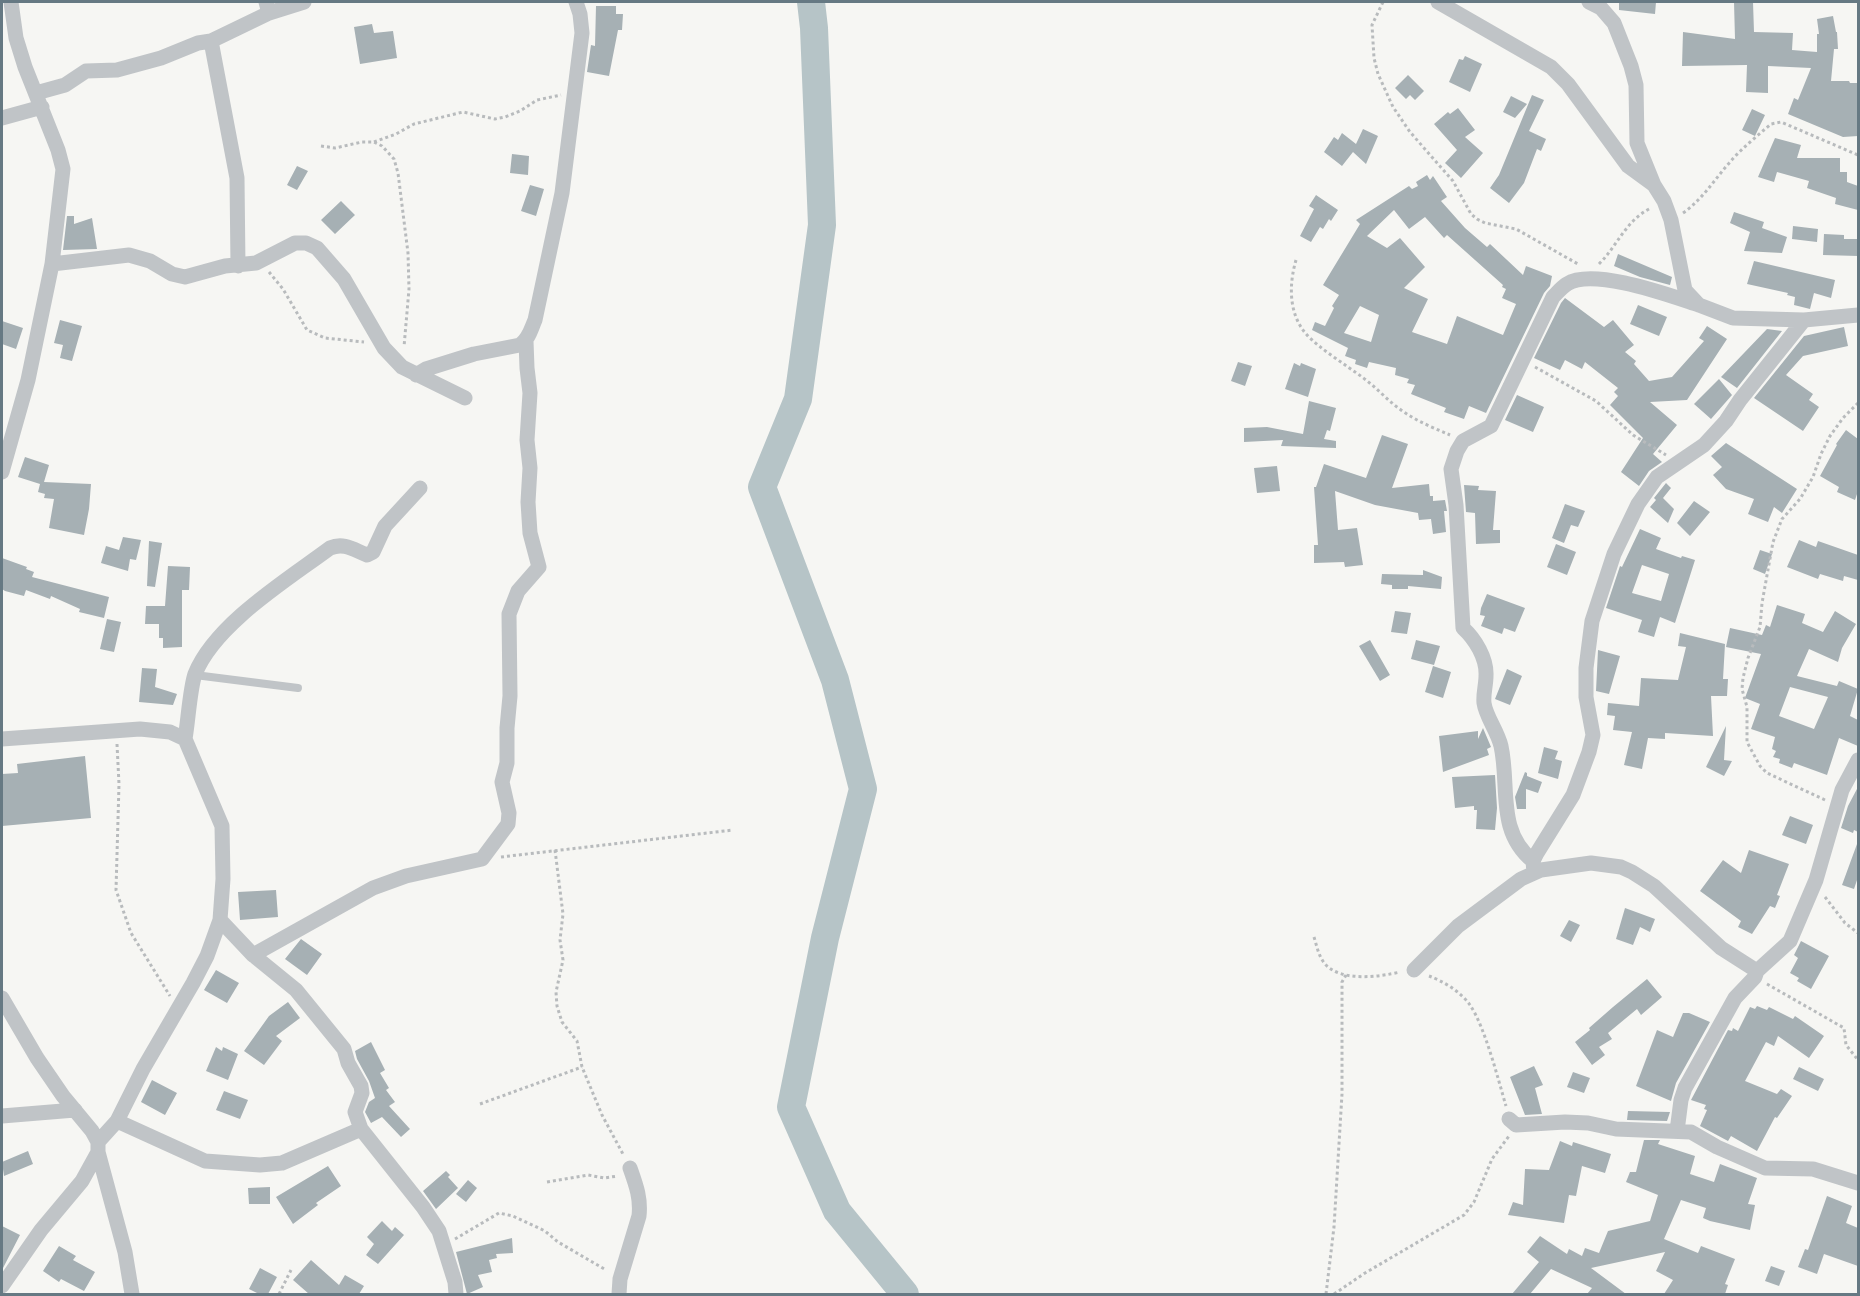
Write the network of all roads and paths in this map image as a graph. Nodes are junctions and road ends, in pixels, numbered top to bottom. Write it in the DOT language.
graph roads {
  1 [pos="11,2"];
  2 [pos="304,2"];
  3 [pos="576,2"];
  4 [pos="1383,2"];
  5 [pos="1438,2"];
  6 [pos="1589,2"];
  7 [pos="268,7"];
  8 [pos="211,41"];
  9 [pos="575,92"];
  10 [pos="39,100"];
  11 [pos="2,118"];
  12 [pos="374,142"];
  13 [pos="321,146"];
  14 [pos="1858,155"];
  15 [pos="1654,185"];
  16 [pos="1664,201"];
  17 [pos="1671,220"];
  18 [pos="1296,260"];
  19 [pos="261,261"];
  20 [pos="52,264"];
  21 [pos="238,266"];
  22 [pos="1583,273"];
  23 [pos="1699,305"];
  24 [pos="1858,315"];
  25 [pos="1804,320"];
  26 [pos="526,341"];
  27 [pos="381,344"];
  28 [pos="1523,360"];
  29 [pos="402,367"];
  30 [pos="416,375"];
  31 [pos="465,398"];
  32 [pos="1858,403"];
  33 [pos="1463,441"];
  34 [pos="1679,462"];
  35 [pos="2,472"];
  36 [pos="420,488"];
  37 [pos="195,675"];
  38 [pos="298,688"];
  39 [pos="116,730"];
  40 [pos="2,738"];
  41 [pos="185,739"];
  42 [pos="1858,760"];
  43 [pos="1838,806"];
  44 [pos="733,830"];
  45 [pos="555,850"];
  46 [pos="482,859"];
  47 [pos="1534,867"];
  48 [pos="1816,880"];
  49 [pos="220,920"];
  50 [pos="1858,933"];
  51 [pos="1314,937"];
  52 [pos="253,955"];
  53 [pos="1414,970"];
  54 [pos="1756,974"];
  55 [pos="1346,975"];
  56 [pos="2,998"];
  57 [pos="178,1008"];
  58 [pos="1858,1060"];
  59 [pos="582,1067"];
  60 [pos="480,1104"];
  61 [pos="75,1110"];
  62 [pos="2,1116"];
  63 [pos="117,1121"];
  64 [pos="1513,1122"];
  65 [pos="361,1128"];
  66 [pos="1677,1131"];
  67 [pos="98,1147"];
  68 [pos="631,1171"];
  69 [pos="1858,1179"];
  70 [pos="547,1182"];
  71 [pos="444,1246"];
  72 [pos="291,1270"];
  73 [pos="2,1286"];
  74 [pos="620,1287"];
  75 [pos="132,1294"];
  76 [pos="279,1294"];
  77 [pos="456,1294"];
  78 [pos="1326,1294"];
  79 [pos="1334,1294"];
  1 -- 10 [label="street"];
  2 -- 7 [label="street"];
  3 -- 9 [label="street"];
  4 -- 22 [label="path"];
  5 -- 15 [label="street"];
  6 -- 15 [label="street"];
  7 -- 8 [label="street"];
  8 -- 10 [label="street"];
  8 -- 21 [label="street"];
  9 -- 12 [label="path"];
  9 -- 26 [label="street"];
  10 -- 11 [label="street"];
  10 -- 20 [label="street"];
  12 -- 13 [label="path"];
  12 -- 29 [label="path"];
  14 -- 17 [label="path"];
  15 -- 16 [label="street"];
  16 -- 17 [label="street"];
  16 -- 22 [label="path"];
  17 -- 23 [label="street"];
  18 -- 33 [label="path"];
  19 -- 21 [label="street"];
  19 -- 27 [label="path"];
  19 -- 27 [label="street"];
  20 -- 21 [label="street"];
  20 -- 35 [label="street"];
  22 -- 23 [label="street"];
  22 -- 28 [label="street"];
  23 -- 25 [label="street"];
  24 -- 25 [label="street"];
  25 -- 34 [label="street"];
  26 -- 30 [label="street"];
  26 -- 46 [label="street"];
  27 -- 29 [label="street"];
  28 -- 33 [label="street"];
  28 -- 34 [label="path"];
  29 -- 30 [label="street"];
  30 -- 31 [label="street"];
  32 -- 43 [label="path"];
  33 -- 47 [label="street"];
  34 -- 47 [label="street"];
  36 -- 37 [label="street"];
  37 -- 38 [label="lane"];
  37 -- 41 [label="street"];
  39 -- 40 [label="street"];
  39 -- 41 [label="street"];
  39 -- 57 [label="path"];
  41 -- 49 [label="street"];
  42 -- 43 [label="street"];
  43 -- 48 [label="street"];
  44 -- 45 [label="path"];
  45 -- 46 [label="path"];
  45 -- 59 [label="path"];
  46 -- 52 [label="street"];
  47 -- 53 [label="street"];
  47 -- 54 [label="street"];
  48 -- 50 [label="path"];
  48 -- 54 [label="street"];
  49 -- 52 [label="street"];
  49 -- 57 [label="street"];
  51 -- 55 [label="path"];
  52 -- 65 [label="street"];
  53 -- 55 [label="path"];
  53 -- 64 [label="path"];
  54 -- 58 [label="path"];
  54 -- 66 [label="street"];
  55 -- 78 [label="path"];
  56 -- 61 [label="street"];
  57 -- 63 [label="street"];
  59 -- 60 [label="path"];
  59 -- 68 [label="path"];
  61 -- 62 [label="street"];
  61 -- 67 [label="street"];
  63 -- 65 [label="street"];
  63 -- 67 [label="street"];
  64 -- 66 [label="street"];
  64 -- 79 [label="path"];
  65 -- 71 [label="street"];
  66 -- 69 [label="street"];
  67 -- 73 [label="street"];
  67 -- 75 [label="street"];
  68 -- 70 [label="path"];
  68 -- 74 [label="street"];
  71 -- 74 [label="path"];
  71 -- 77 [label="street"];
  72 -- 76 [label="path"];
}
